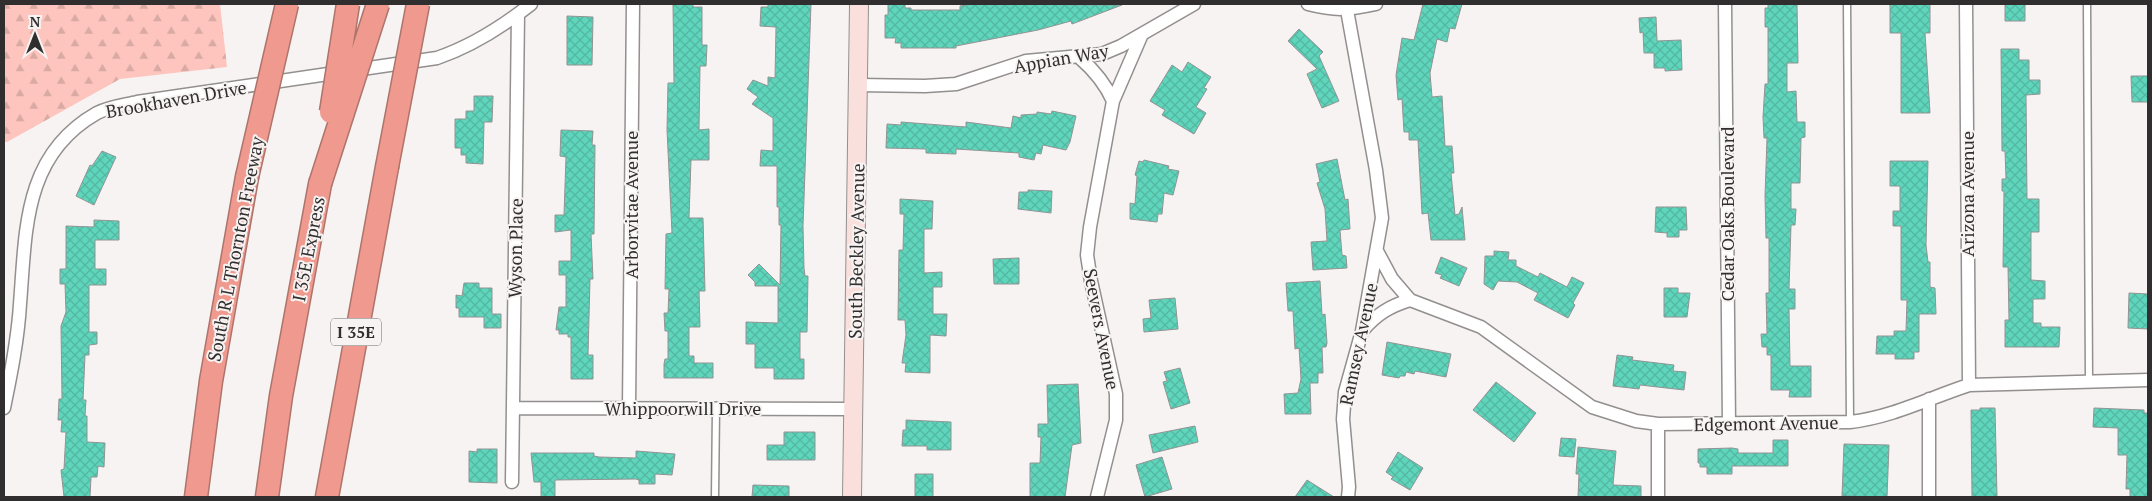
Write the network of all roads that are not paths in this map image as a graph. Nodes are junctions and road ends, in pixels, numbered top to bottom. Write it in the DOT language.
graph roads {
  1 [pos="287,4"];
  2 [pos="348,4"];
  3 [pos="361,4"];
  4 [pos="378,4"];
  5 [pos="418,4"];
  6 [pos="531,4"];
  7 [pos="633,4"];
  8 [pos="859,4"];
  9 [pos="1194,4"];
  10 [pos="1308,4"];
  11 [pos="1376,4"];
  12 [pos="1725,4"];
  13 [pos="1847,4"];
  14 [pos="1966,4"];
  15 [pos="2087,4"];
  16 [pos="1347,10"];
  17 [pos="518,14"];
  18 [pos="1142,34"];
  19 [pos="1080,58"];
  20 [pos="858,85"];
  21 [pos="1113,101"];
  22 [pos="320,184"];
  23 [pos="1377,252"];
  24 [pos="1392,280"];
  25 [pos="1410,300"];
  26 [pos="1362,331"];
  27 [pos="2148,380"];
  28 [pos="2090,381"];
  29 [pos="1969,385"];
  30 [pos="1930,398"];
  31 [pos="630,407"];
  32 [pos="4,408"];
  33 [pos="513,408"];
  34 [pos="716,408"];
  35 [pos="853,409"];
  36 [pos="1850,422"];
  37 [pos="1658,424"];
  38 [pos="1729,424"];
  39 [pos="512,482"];
  40 [pos="196,497"];
  41 [pos="267,497"];
  42 [pos="327,497"];
  43 [pos="716,497"];
  44 [pos="852,497"];
  45 [pos="1097,497"];
  46 [pos="1348,497"];
  47 [pos="1658,497"];
  48 [pos="1929,497"];
  1 -- 40 [label="highway, South R L Thornton Freeway, bridge"];
  2 -- 22 [label="highway, bridge"];
  3 -- 22 [label="highway, I 35E Express, bridge"];
  4 -- 22 [label="highway, bridge"];
  5 -- 42 [label="highway, I 35E, bridge"];
  6 -- 17 [label="street, Brookhaven Drive"];
  7 -- 31 [label="street, Arborvitae Avenue"];
  8 -- 20 [label="street, South Beckley Avenue"];
  9 -- 18 [label="street, Appian Way"];
  10 -- 16 [label="street"];
  11 -- 16 [label="street"];
  12 -- 38 [label="street, Cedar Oaks Boulevard"];
  13 -- 36 [label="lane"];
  14 -- 29 [label="street, Arizona Avenue"];
  15 -- 28 [label="lane"];
  16 -- 23 [label="street, Ramsey Avenue"];
  17 -- 32 [label="street, Brookhaven Drive"];
  17 -- 33 [label="street, Wyson Place"];
  18 -- 19 [label="street, Appian Way"];
  18 -- 21 [label="street, Seevers Avenue"];
  19 -- 20 [label="street, Appian Way"];
  19 -- 21 [label="street"];
  20 -- 35 [label="street, South Beckley Avenue"];
  21 -- 45 [label="street, Seevers Avenue"];
  22 -- 41 [label="highway, I 35E Express"];
  23 -- 24 [label="street, Ramsey Avenue"];
  23 -- 26 [label="street, Ramsey Avenue"];
  24 -- 25 [label="street, Edgemont Avenue"];
  25 -- 26 [label="street"];
  25 -- 37 [label="street, Edgemont Avenue"];
  26 -- 46 [label="street, Ramsey Avenue"];
  27 -- 28 [label="street, Edgemont Avenue"];
  28 -- 29 [label="street, Edgemont Avenue"];
  29 -- 30 [label="street, Edgemont Avenue"];
  30 -- 36 [label="street, Edgemont Avenue"];
  30 -- 48 [label="street"];
  31 -- 33 [label="street, Whippoorwill Drive"];
  31 -- 34 [label="street, Whippoorwill Drive"];
  33 -- 39 [label="street, Wyson Place"];
  34 -- 35 [label="street, Whippoorwill Drive"];
  34 -- 43 [label="lane"];
  35 -- 44 [label="street, South Beckley Avenue"];
  36 -- 38 [label="street, Edgemont Avenue"];
  37 -- 38 [label="street, Edgemont Avenue"];
  37 -- 47 [label="street"];
}
